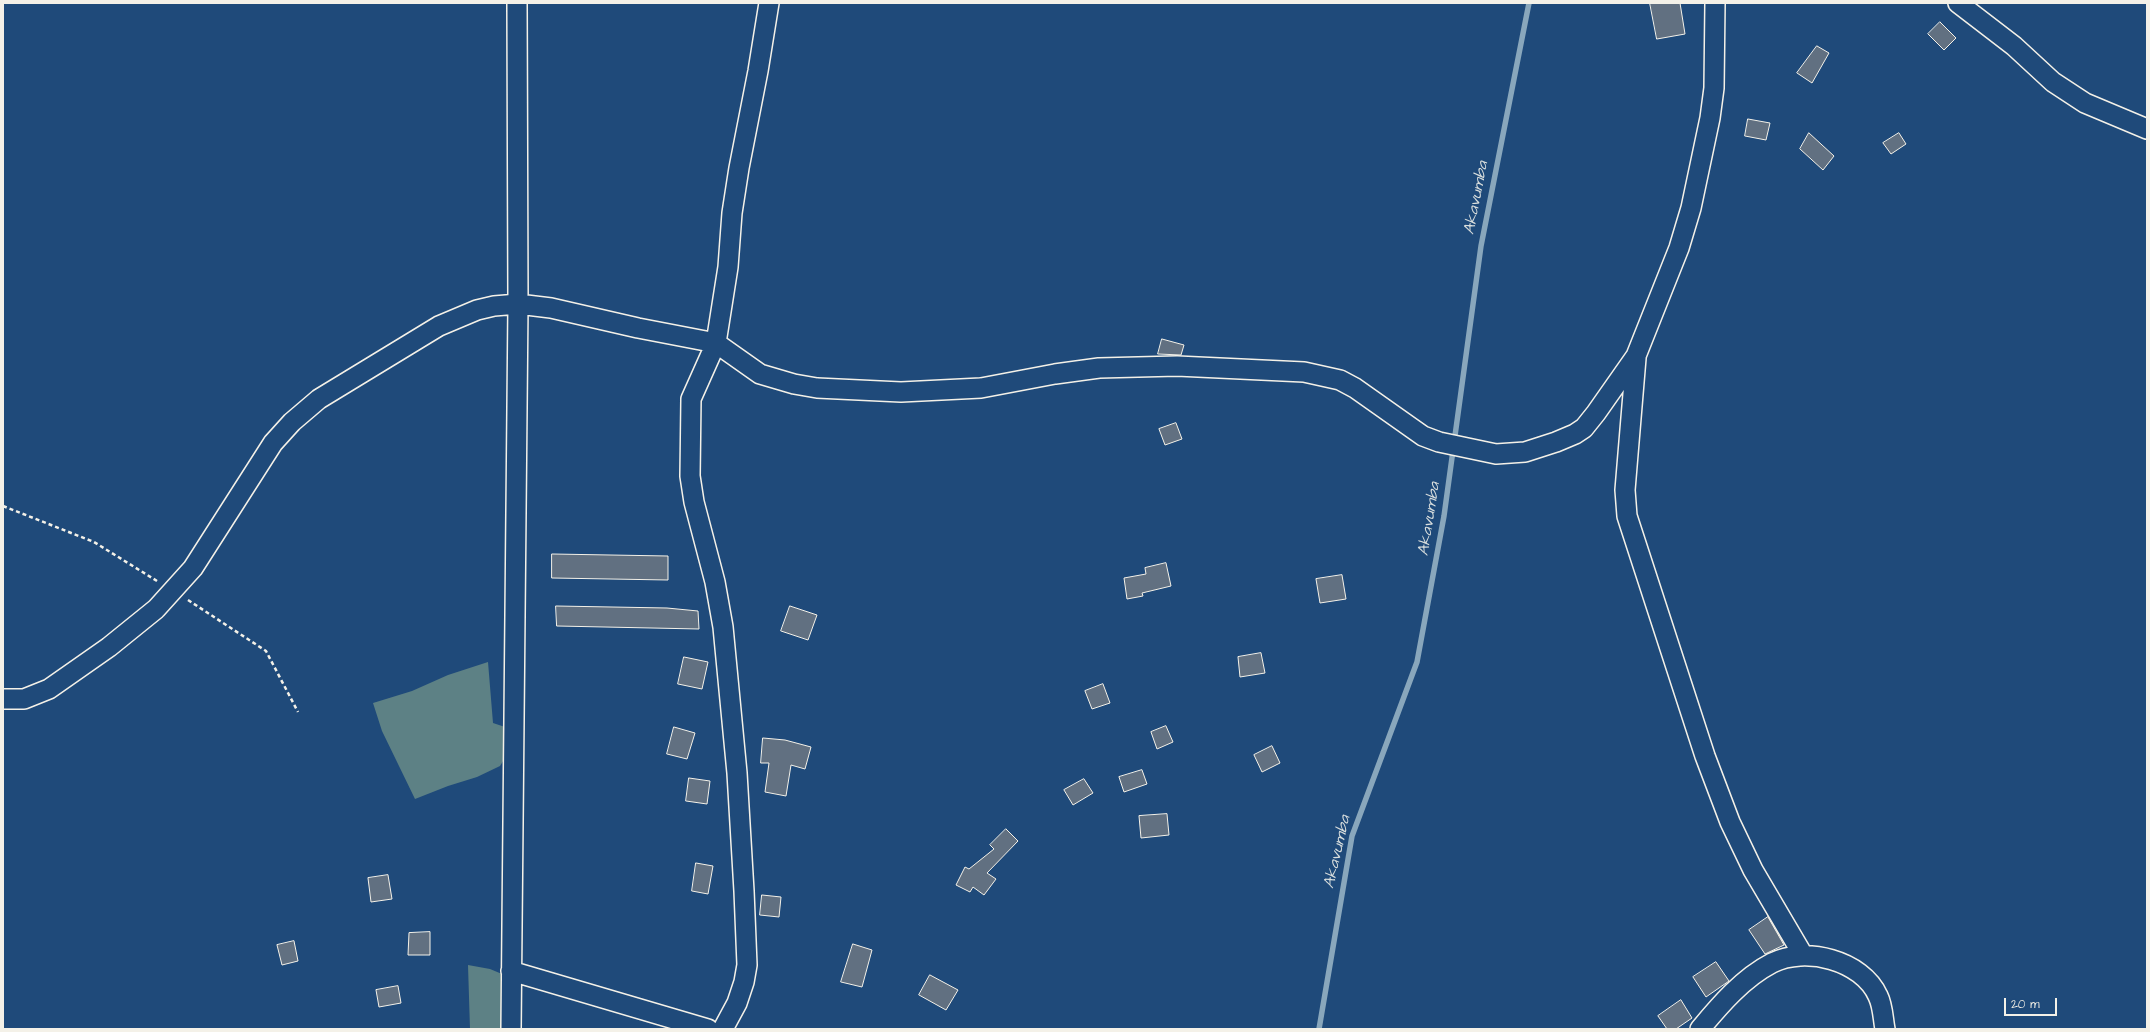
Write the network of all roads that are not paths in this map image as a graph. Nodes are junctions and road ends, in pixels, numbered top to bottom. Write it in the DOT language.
graph roads {
  1 [pos="517,3"];
  2 [pos="769,3"];
  3 [pos="1715,3"];
  4 [pos="1958,3"];
  5 [pos="2147,129"];
  6 [pos="518,304"];
  7 [pos="716,343"];
  8 [pos="1636,356"];
  9 [pos="3,699"];
  10 [pos="1803,955"];
  11 [pos="511,971"];
  12 [pos="511,1029"];
  13 [pos="708,1029"];
  14 [pos="723,1029"];
  15 [pos="1700,1029"];
  16 [pos="1885,1029"];
  1 -- 6 [label="street"];
  2 -- 7 [label="street"];
  3 -- 8 [label="street"];
  4 -- 5 [label="street"];
  6 -- 7 [label="street"];
  6 -- 9 [label="street"];
  6 -- 11 [label="street"];
  7 -- 8 [label="street"];
  7 -- 14 [label="street"];
  8 -- 10 [label="street"];
  10 -- 15 [label="street"];
  10 -- 16 [label="street"];
  11 -- 12 [label="street"];
  11 -- 13 [label="street"];
}
